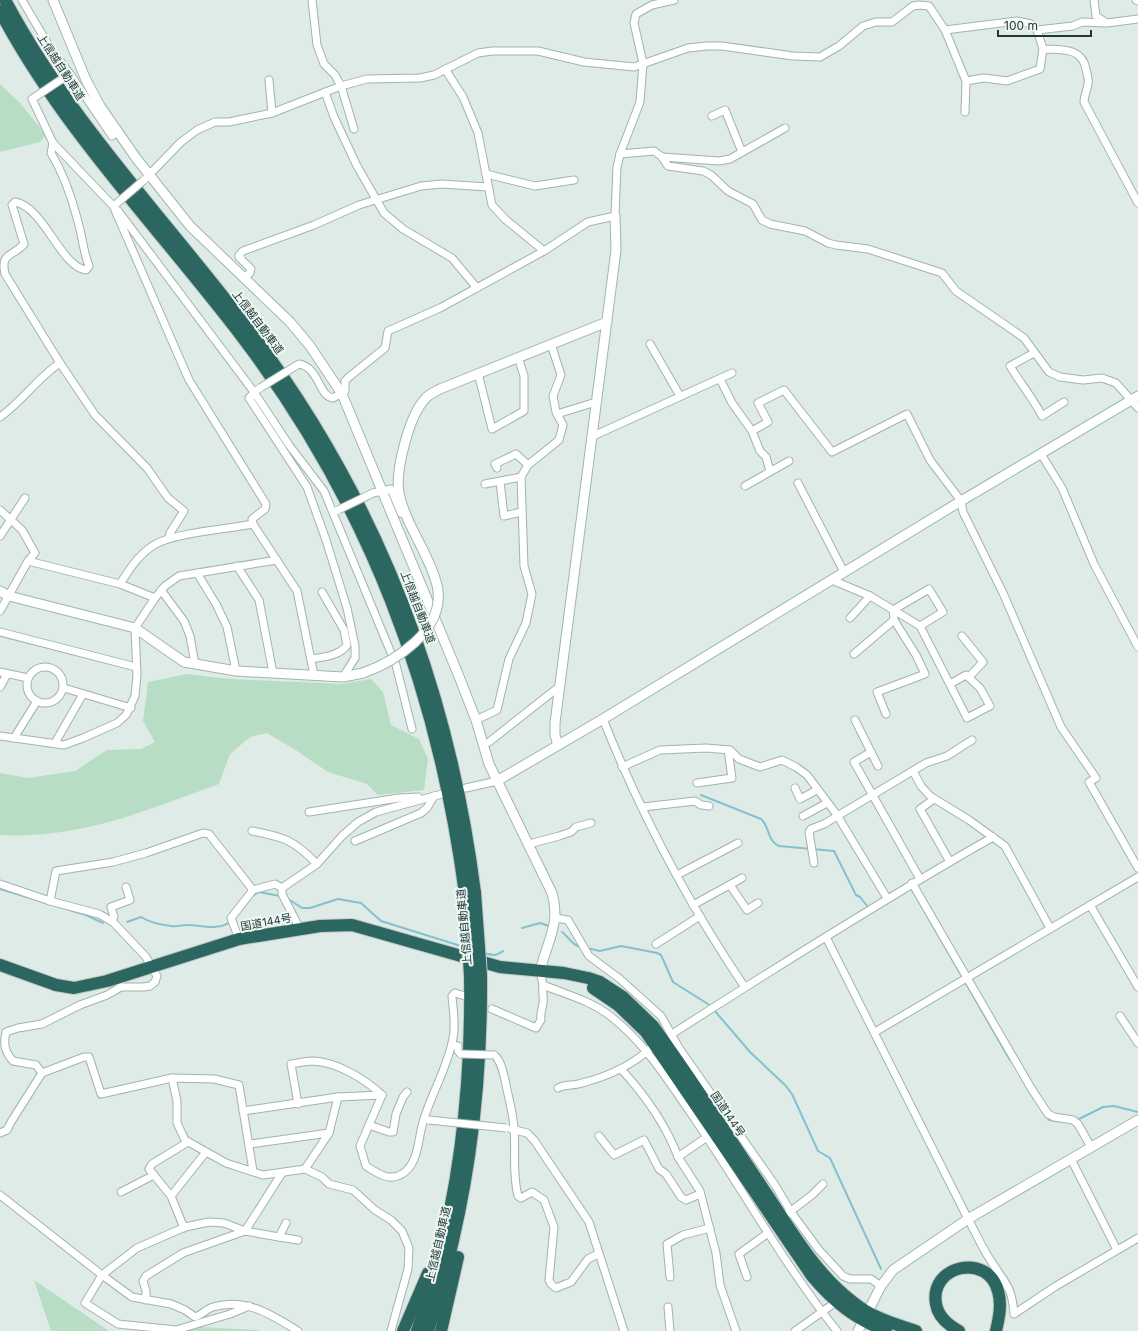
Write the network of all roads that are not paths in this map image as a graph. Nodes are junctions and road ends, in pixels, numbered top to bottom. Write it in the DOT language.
graph roads {
  1 [pos="5,0"];
  2 [pos="22,0"];
  3 [pos="54,0"];
  4 [pos="312,0"];
  5 [pos="674,0"];
  6 [pos="1094,0"];
  7 [pos="0,11"];
  8 [pos="1138,19"];
  9 [pos="1107,23"];
  10 [pos="945,30"];
  11 [pos="1037,30"];
  12 [pos="1043,49"];
  13 [pos="642,63"];
  14 [pos="445,69"];
  15 [pos="68,76"];
  16 [pos="268,80"];
  17 [pos="966,82"];
  18 [pos="341,86"];
  19 [pos="325,92"];
  20 [pos="966,112"];
  21 [pos="272,113"];
  22 [pos="712,116"];
  23 [pos="785,128"];
  24 [pos="354,129"];
  25 [pos="117,132"];
  26 [pos="53,142"];
  27 [pos="742,152"];
  28 [pos="620,154"];
  29 [pos="662,157"];
  30 [pos="486,174"];
  31 [pos="146,178"];
  32 [pos="574,180"];
  33 [pos="488,187"];
  34 [pos="377,200"];
  35 [pos="1138,203"];
  36 [pos="115,205"];
  37 [pos="615,216"];
  38 [pos="544,251"];
  39 [pos="2,275"];
  40 [pos="244,278"];
  41 [pos="477,288"];
  42 [pos="607,322"];
  43 [pos="551,344"];
  44 [pos="650,344"];
  45 [pos="1034,353"];
  46 [pos="518,357"];
  47 [pos="60,363"];
  48 [pos="478,373"];
  49 [pos="732,373"];
  50 [pos="720,379"];
  51 [pos="257,390"];
  52 [pos="342,394"];
  53 [pos="680,396"];
  54 [pos="1135,398"];
  55 [pos="596,402"];
  56 [pos="1064,402"];
  57 [pos="1138,408"];
  58 [pos="557,414"];
  59 [pos="0,417"];
  60 [pos="752,431"];
  61 [pos="591,437"];
  62 [pos="1041,454"];
  63 [pos="789,461"];
  64 [pos="528,465"];
  65 [pos="497,468"];
  66 [pos="770,471"];
  67 [pos="521,477"];
  68 [pos="500,482"];
  69 [pos="798,483"];
  70 [pos="485,484"];
  71 [pos="745,486"];
  72 [pos="383,490"];
  73 [pos="26,498"];
  74 [pos="961,501"];
  75 [pos="0,510"];
  76 [pos="336,511"];
  77 [pos="521,512"];
  78 [pos="10,519"];
  79 [pos="253,524"];
  80 [pos="410,524"];
  81 [pos="0,536"];
  82 [pos="169,538"];
  83 [pos="277,560"];
  84 [pos="28,561"];
  85 [pos="237,566"];
  86 [pos="844,572"];
  87 [pos="196,573"];
  88 [pos="832,580"];
  89 [pos="120,584"];
  90 [pos="161,590"];
  91 [pos="0,591"];
  92 [pos="322,592"];
  93 [pos="9,596"];
  94 [pos="870,596"];
  95 [pos="155,598"];
  96 [pos="893,610"];
  97 [pos="0,611"];
  98 [pos="850,618"];
  99 [pos="894,620"];
  100 [pos="920,626"];
  101 [pos="135,628"];
  102 [pos="0,632"];
  103 [pos="962,636"];
  104 [pos="1138,647"];
  105 [pos="854,654"];
  106 [pos="311,659"];
  107 [pos="195,664"];
  108 [pos="136,667"];
  109 [pos="236,671"];
  110 [pos="4,673"];
  111 [pos="273,673"];
  112 [pos="314,675"];
  113 [pos="343,677"];
  114 [pos="969,677"];
  115 [pos="28,678"];
  116 [pos="950,684"];
  117 [pos="560,686"];
  118 [pos="0,687"];
  119 [pos="64,688"];
  120 [pos="83,694"];
  121 [pos="37,701"];
  122 [pos="131,708"];
  123 [pos="886,714"];
  124 [pos="603,719"];
  125 [pos="476,720"];
  126 [pos="854,720"];
  127 [pos="412,729"];
  128 [pos="0,736"];
  129 [pos="14,738"];
  130 [pos="972,740"];
  131 [pos="489,742"];
  132 [pos="55,743"];
  133 [pos="558,744"];
  134 [pos="728,750"];
  135 [pos="871,752"];
  136 [pos="622,766"];
  137 [pos="878,766"];
  138 [pos="913,770"];
  139 [pos="496,781"];
  140 [pos="697,783"];
  141 [pos="466,788"];
  142 [pos="795,788"];
  143 [pos="817,790"];
  144 [pos="442,794"];
  145 [pos="871,795"];
  146 [pos="434,796"];
  147 [pos="934,799"];
  148 [pos="827,803"];
  149 [pos="709,806"];
  150 [pos="643,807"];
  151 [pos="309,812"];
  152 [pos="838,815"];
  153 [pos="803,816"];
  154 [pos="591,823"];
  155 [pos="252,831"];
  156 [pos="993,837"];
  157 [pos="355,841"];
  158 [pos="738,843"];
  159 [pos="529,844"];
  160 [pos="950,862"];
  161 [pos="814,863"];
  162 [pos="317,864"];
  163 [pos="1138,868"];
  164 [pos="677,874"];
  165 [pos="1138,877"];
  166 [pos="742,878"];
  167 [pos="920,879"];
  168 [pos="0,884"];
  169 [pos="912,884"];
  170 [pos="730,885"];
  171 [pos="126,887"];
  172 [pos="254,890"];
  173 [pos="283,894"];
  174 [pos="470,894"];
  175 [pos="887,898"];
  176 [pos="50,901"];
  177 [pos="758,903"];
  178 [pos="694,905"];
  179 [pos="1090,905"];
  180 [pos="700,916"];
  181 [pos="556,918"];
  182 [pos="111,921"];
  183 [pos="1050,928"];
  184 [pos="300,929"];
  185 [pos="826,937"];
  186 [pos="239,939"];
  187 [pos="656,944"];
  188 [pos="0,965"];
  189 [pos="152,967"];
  190 [pos="540,971"];
  191 [pos="476,975"];
  192 [pos="966,978"];
  193 [pos="543,985"];
  194 [pos="744,986"];
  195 [pos="1138,987"];
  196 [pos="465,996"];
  197 [pos="492,1009"];
  198 [pos="1120,1016"];
  199 [pos="875,1032"];
  200 [pos="672,1034"];
  201 [pos="1138,1043"];
  202 [pos="452,1045"];
  203 [pos="651,1047"];
  204 [pos="621,1069"];
  205 [pos="42,1073"];
  206 [pos="172,1078"];
  207 [pos="558,1088"];
  208 [pos="407,1092"];
  209 [pos="382,1095"];
  210 [pos="338,1097"];
  211 [pos="298,1104"];
  212 [pos="466,1106"];
  213 [pos="243,1111"];
  214 [pos="426,1119"];
  215 [pos="1138,1120"];
  216 [pos="369,1125"];
  217 [pos="510,1129"];
  218 [pos="0,1133"];
  219 [pos="329,1133"];
  220 [pos="600,1136"];
  221 [pos="707,1137"];
  222 [pos="188,1142"];
  223 [pos="250,1144"];
  224 [pos="472,1146"];
  225 [pos="1092,1147"];
  226 [pos="206,1152"];
  227 [pos="678,1157"];
  228 [pos="1071,1159"];
  229 [pos="305,1169"];
  230 [pos="253,1171"];
  231 [pos="282,1173"];
  232 [pos="154,1175"];
  233 [pos="823,1184"];
  234 [pos="121,1192"];
  235 [pos="0,1194"];
  236 [pos="700,1194"];
  237 [pos="171,1196"];
  238 [pos="786,1215"];
  239 [pos="968,1219"];
  240 [pos="286,1223"];
  241 [pos="184,1228"];
  242 [pos="710,1228"];
  243 [pos="245,1231"];
  244 [pos="768,1233"];
  245 [pos="280,1237"];
  246 [pos="1138,1238"];
  247 [pos="298,1240"];
  248 [pos="1117,1250"];
  249 [pos="598,1254"];
  250 [pos="102,1275"];
  251 [pos="670,1277"];
  252 [pos="747,1277"];
  253 [pos="881,1286"];
  254 [pos="146,1300"];
  255 [pos="836,1302"];
  256 [pos="249,1306"];
  257 [pos="668,1307"];
  258 [pos="822,1312"];
  259 [pos="863,1322"];
  260 [pos="997,1329"];
  261 [pos="298,1331"];
  262 [pos="391,1331"];
  263 [pos="404,1331"];
  264 [pos="417,1331"];
  265 [pos="428,1331"];
  266 [pos="441,1331"];
  267 [pos="624,1331"];
  268 [pos="670,1331"];
  269 [pos="736,1331"];
  270 [pos="795,1331"];
  271 [pos="837,1331"];
  272 [pos="886,1331"];
  273 [pos="916,1331"];
  274 [pos="959,1331"];
  1 -- 174 [label="highway, 上信越自動車道"];
  2 -- 15 [label="street"];
  3 -- 25 [label="street"];
  4 -- 18 [label="street"];
  5 -- 13 [label="street"];
  6 -- 9 [label="street"];
  7 -- 174 [label="highway, 上信越自動車道"];
  8 -- 9 [label="street"];
  9 -- 11 [label="street"];
  10 -- 11 [label="street"];
  10 -- 13 [label="street"];
  10 -- 17 [label="street"];
  11 -- 12 [label="street"];
  12 -- 17 [label="street"];
  12 -- 35 [label="street"];
  13 -- 14 [label="street"];
  13 -- 28 [label="street"];
  14 -- 18 [label="street"];
  14 -- 30 [label="street"];
  15 -- 25 [label="street"];
  15 -- 26 [label="street, bridge"];
  16 -- 21 [label="street"];
  17 -- 20 [label="street"];
  18 -- 19 [label="street"];
  18 -- 24 [label="street"];
  19 -- 21 [label="street"];
  19 -- 34 [label="street"];
  21 -- 31 [label="street"];
  22 -- 27 [label="street"];
  23 -- 27 [label="street"];
  25 -- 31 [label="street"];
  26 -- 36 [label="street"];
  26 -- 39 [label="street"];
  27 -- 29 [label="street"];
  28 -- 29 [label="street"];
  28 -- 37 [label="street"];
  29 -- 45 [label="street"];
  30 -- 32 [label="street"];
  30 -- 33 [label="street"];
  31 -- 36 [label="street, bridge"];
  31 -- 40 [label="street"];
  33 -- 34 [label="street"];
  33 -- 38 [label="street"];
  34 -- 40 [label="street"];
  34 -- 41 [label="street"];
  36 -- 51 [label="street"];
  36 -- 79 [label="street"];
  37 -- 38 [label="street"];
  37 -- 42 [label="street"];
  38 -- 41 [label="street"];
  39 -- 47 [label="street"];
  40 -- 52 [label="street"];
  41 -- 52 [label="street"];
  42 -- 43 [label="street"];
  42 -- 55 [label="street"];
  43 -- 46 [label="street"];
  43 -- 58 [label="street"];
  44 -- 53 [label="street"];
  45 -- 54 [label="street"];
  45 -- 56 [label="street"];
  46 -- 48 [label="street"];
  46 -- 48 [label="street"];
  47 -- 59 [label="street"];
  47 -- 82 [label="street"];
  48 -- 80 [label="street"];
  49 -- 50 [label="street"];
  50 -- 53 [label="street"];
  50 -- 60 [label="street"];
  51 -- 52 [label="street, bridge"];
  51 -- 76 [label="street"];
  51 -- 113 [label="street"];
  52 -- 72 [label="street"];
  53 -- 61 [label="street"];
  54 -- 57 [label="street"];
  54 -- 62 [label="street"];
  55 -- 58 [label="street"];
  55 -- 61 [label="street"];
  58 -- 64 [label="street"];
  60 -- 66 [label="street"];
  60 -- 74 [label="street"];
  61 -- 117 [label="street"];
  62 -- 74 [label="street"];
  62 -- 104 [label="street"];
  63 -- 66 [label="street"];
  64 -- 65 [label="street"];
  64 -- 67 [label="street"];
  66 -- 71 [label="street"];
  67 -- 68 [label="street"];
  67 -- 77 [label="street"];
  68 -- 70 [label="street"];
  68 -- 77 [label="street"];
  69 -- 86 [label="street"];
  72 -- 76 [label="street, bridge"];
  72 -- 80 [label="street"];
  72 -- 125 [label="street"];
  73 -- 78 [label="street"];
  74 -- 86 [label="street"];
  74 -- 163 [label="street"];
  75 -- 78 [label="street"];
  76 -- 127 [label="street"];
  77 -- 125 [label="street"];
  78 -- 81 [label="street"];
  78 -- 84 [label="street"];
  79 -- 82 [label="street"];
  79 -- 83 [label="street"];
  80 -- 113 [label="street, bridge"];
  82 -- 89 [label="street"];
  83 -- 85 [label="street"];
  83 -- 106 [label="street"];
  84 -- 89 [label="street"];
  84 -- 93 [label="street"];
  85 -- 87 [label="street"];
  85 -- 111 [label="street"];
  86 -- 88 [label="street"];
  87 -- 90 [label="street"];
  87 -- 109 [label="street"];
  88 -- 94 [label="street"];
  88 -- 124 [label="street"];
  89 -- 95 [label="street"];
  90 -- 95 [label="street"];
  90 -- 107 [label="street"];
  91 -- 93 [label="street"];
  92 -- 106 [label="street"];
  93 -- 97 [label="street"];
  93 -- 101 [label="street"];
  94 -- 96 [label="street"];
  94 -- 98 [label="street"];
  95 -- 101 [label="street"];
  96 -- 99 [label="street"];
  96 -- 100 [label="street"];
  96 -- 100 [label="street"];
  99 -- 105 [label="street"];
  99 -- 123 [label="street"];
  100 -- 116 [label="street"];
  101 -- 107 [label="street"];
  101 -- 108 [label="street"];
  102 -- 108 [label="street"];
  103 -- 114 [label="street"];
  106 -- 112 [label="street"];
  107 -- 109 [label="street"];
  108 -- 122 [label="street"];
  109 -- 111 [label="street"];
  110 -- 115 [label="street"];
  110 -- 118 [label="street"];
  111 -- 112 [label="street"];
  112 -- 113 [label="street"];
  114 -- 116 [label="street"];
  114 -- 116 [label="street"];
  115 -- 119 [label="street"];
  115 -- 121 [label="street"];
  117 -- 131 [label="street"];
  117 -- 133 [label="street"];
  119 -- 120 [label="street"];
  119 -- 121 [label="street"];
  120 -- 122 [label="street"];
  120 -- 132 [label="street"];
  121 -- 129 [label="street"];
  122 -- 132 [label="street"];
  124 -- 133 [label="street"];
  124 -- 136 [label="street"];
  125 -- 139 [label="street"];
  126 -- 135 [label="street"];
  128 -- 129 [label="street"];
  129 -- 132 [label="street"];
  130 -- 138 [label="street"];
  133 -- 139 [label="street"];
  134 -- 136 [label="street"];
  134 -- 140 [label="street"];
  134 -- 143 [label="street"];
  135 -- 137 [label="street"];
  135 -- 145 [label="street"];
  136 -- 150 [label="street"];
  138 -- 145 [label="street"];
  138 -- 147 [label="street"];
  139 -- 141 [label="street"];
  139 -- 159 [label="street"];
  142 -- 143 [label="street"];
  143 -- 148 [label="street"];
  144 -- 146 [label="street"];
  145 -- 152 [label="street"];
  145 -- 167 [label="street"];
  146 -- 151 [label="street"];
  146 -- 157 [label="street"];
  146 -- 162 [label="street"];
  147 -- 156 [label="street"];
  147 -- 160 [label="street"];
  148 -- 152 [label="street"];
  148 -- 153 [label="street"];
  149 -- 150 [label="street"];
  150 -- 164 [label="street"];
  152 -- 161 [label="street"];
  152 -- 175 [label="street"];
  154 -- 159 [label="street"];
  155 -- 162 [label="street"];
  156 -- 160 [label="street"];
  156 -- 183 [label="street"];
  158 -- 164 [label="street"];
  159 -- 181 [label="street"];
  160 -- 167 [label="street"];
  162 -- 173 [label="street"];
  164 -- 178 [label="street"];
  165 -- 179 [label="street"];
  166 -- 170 [label="street"];
  167 -- 169 [label="street"];
  168 -- 176 [label="street"];
  169 -- 175 [label="street"];
  169 -- 192 [label="street"];
  170 -- 177 [label="street"];
  170 -- 178 [label="street"];
  171 -- 182 [label="street"];
  172 -- 173 [label="street"];
  172 -- 176 [label="street"];
  172 -- 186 [label="street"];
  173 -- 184 [label="street"];
  174 -- 191 [label="highway, 上信越自動車道, bridge"];
  175 -- 185 [label="street"];
  176 -- 182 [label="street"];
  178 -- 180 [label="street"];
  179 -- 183 [label="street"];
  179 -- 195 [label="street"];
  180 -- 187 [label="street"];
  180 -- 194 [label="street"];
  181 -- 190 [label="street"];
  181 -- 200 [label="street"];
  182 -- 189 [label="street"];
  183 -- 192 [label="street"];
  184 -- 186 [label="highway, 国道144号"];
  184 -- 190 [label="highway, 国道144号"];
  185 -- 194 [label="street"];
  185 -- 199 [label="street"];
  186 -- 189 [label="highway, 国道144号"];
  188 -- 189 [label="highway, 国道144号"];
  189 -- 205 [label="street"];
  190 -- 193 [label="street"];
  190 -- 203 [label="highway, 国道144号"];
  190 -- 238 [label="highway, 国道144号"];
  191 -- 212 [label="highway, 上信越自動車道"];
  191 -- 224 [label="highway, 上信越自動車道"];
  192 -- 199 [label="street"];
  192 -- 225 [label="street"];
  193 -- 197 [label="street"];
  193 -- 203 [label="street"];
  194 -- 200 [label="street"];
  196 -- 202 [label="street"];
  198 -- 201 [label="street"];
  199 -- 239 [label="street"];
  200 -- 238 [label="street"];
  202 -- 214 [label="street"];
  202 -- 217 [label="street, bridge"];
  203 -- 204 [label="street"];
  203 -- 221 [label="street"];
  203 -- 255 [label="highway, 国道144号"];
  204 -- 207 [label="street"];
  204 -- 227 [label="street"];
  205 -- 206 [label="street"];
  205 -- 218 [label="street"];
  206 -- 213 [label="street"];
  206 -- 222 [label="street"];
  208 -- 216 [label="street"];
  209 -- 210 [label="street"];
  209 -- 211 [label="street"];
  209 -- 216 [label="street"];
  210 -- 211 [label="street"];
  210 -- 219 [label="street"];
  211 -- 213 [label="street"];
  212 -- 263 [label="highway"];
  212 -- 264 [label="highway, 上信越自動車道"];
  213 -- 223 [label="street"];
  214 -- 216 [label="street"];
  214 -- 217 [label="street, bridge"];
  215 -- 225 [label="street"];
  217 -- 249 [label="street"];
  217 -- 249 [label="street"];
  219 -- 223 [label="street"];
  219 -- 229 [label="street"];
  220 -- 236 [label="street"];
  221 -- 227 [label="street"];
  221 -- 244 [label="street"];
  222 -- 226 [label="street"];
  222 -- 232 [label="street"];
  223 -- 230 [label="street"];
  224 -- 265 [label="highway, 上信越自動車道"];
  224 -- 266 [label="highway"];
  225 -- 228 [label="street"];
  226 -- 230 [label="street"];
  226 -- 237 [label="street"];
  227 -- 236 [label="street"];
  228 -- 239 [label="street"];
  228 -- 248 [label="street"];
  229 -- 231 [label="street"];
  229 -- 262 [label="street"];
  230 -- 231 [label="street"];
  231 -- 243 [label="street"];
  232 -- 234 [label="street"];
  232 -- 237 [label="street"];
  233 -- 238 [label="street"];
  235 -- 250 [label="street"];
  236 -- 242 [label="street"];
  237 -- 241 [label="street"];
  238 -- 253 [label="street"];
  238 -- 259 [label="highway, 国道144号"];
  239 -- 248 [label="street"];
  239 -- 253 [label="street"];
  240 -- 245 [label="street"];
  241 -- 243 [label="street"];
  241 -- 250 [label="street"];
  242 -- 251 [label="street"];
  242 -- 269 [label="street"];
  243 -- 245 [label="street"];
  243 -- 254 [label="street"];
  244 -- 252 [label="street"];
  244 -- 258 [label="street"];
  245 -- 247 [label="street"];
  246 -- 248 [label="street"];
  249 -- 267 [label="street"];
  250 -- 254 [label="street"];
  250 -- 256 [label="street"];
  253 -- 259 [label="street"];
  254 -- 256 [label="street"];
  255 -- 258 [label="street"];
  255 -- 259 [label="highway, 国道144号"];
  256 -- 261 [label="street"];
  257 -- 268 [label="street"];
  258 -- 270 [label="street"];
  258 -- 271 [label="street"];
  259 -- 272 [label="highway"];
  259 -- 273 [label="highway"];
  260 -- 274 [label="highway"];
}
